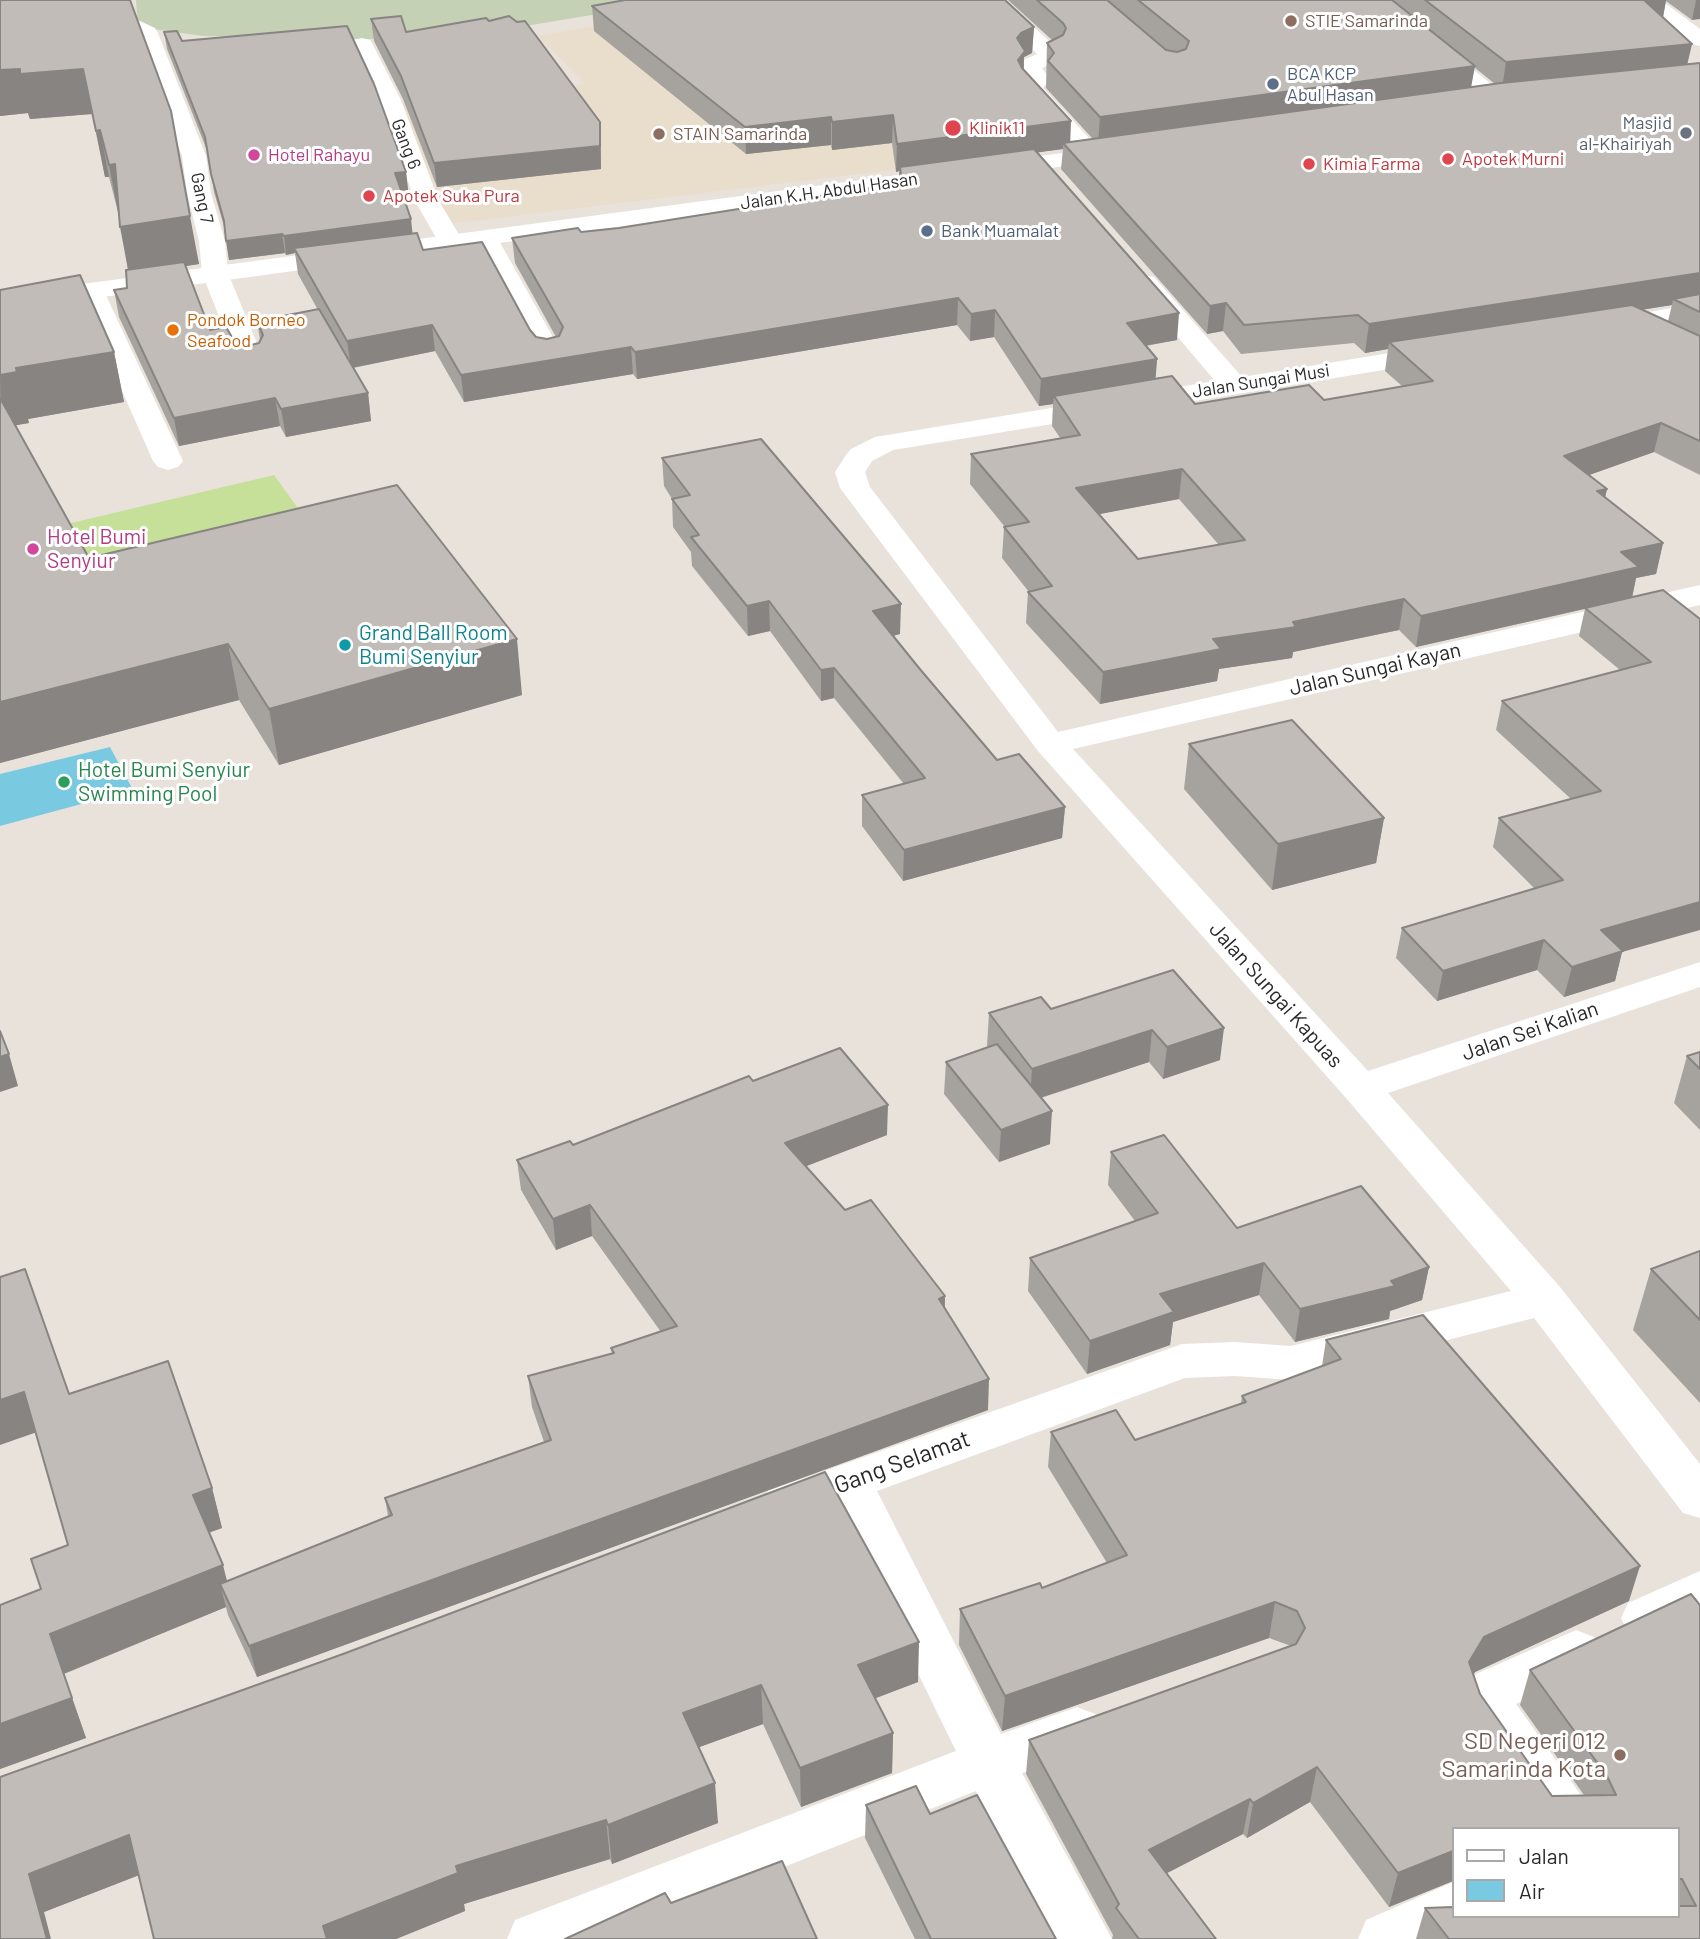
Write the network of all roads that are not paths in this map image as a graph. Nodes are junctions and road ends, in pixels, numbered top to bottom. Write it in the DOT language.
graph roads {
  1 [pos="93,0"];
  2 [pos="992,0"];
  3 [pos="1372,0"];
  4 [pos="1647,0"];
  5 [pos="1700,39"];
  6 [pos="362,45"];
  7 [pos="1523,96"];
  8 [pos="1496,99"];
  9 [pos="1469,103"];
  10 [pos="1134,150"];
  11 [pos="1093,156"];
  12 [pos="1040,163"];
  13 [pos="1058,184"];
  14 [pos="485,239"];
  15 [pos="451,243"];
  16 [pos="1132,268"];
  17 [pos="215,273"];
  18 [pos="91,291"];
  19 [pos="0,303"];
  20 [pos="1700,311"];
  21 [pos="1631,323"];
  22 [pos="1578,331"];
  23 [pos="1665,340"];
  24 [pos="1459,350"];
  25 [pos="549,355"];
  26 [pos="251,363"];
  27 [pos="1233,384"];
  28 [pos="168,461"];
  29 [pos="855,488"];
  30 [pos="1700,594"];
  31 [pos="1050,744"];
  32 [pos="1700,974"];
  33 [pos="1360,1088"];
  34 [pos="1544,1299"];
  35 [pos="848,1481"];
  36 [pos="1700,1499"];
  37 [pos="745,1520"];
  38 [pos="1700,1592"];
  39 [pos="1116,1716"];
  40 [pos="988,1762"];
  41 [pos="1573,1827"];
  42 [pos="1452,1908"];
  43 [pos="535,1939"];
  44 [pos="1084,1939"];
  45 [pos="1386,1939"];
  1 -- 17 [label="street, Gang 7"];
  2 -- 11 [label="street"];
  3 -- 8 [label="street"];
  4 -- 5 [label="street"];
  6 -- 15 [label="street, Gang 6"];
  7 -- 8 [label="street"];
  8 -- 9 [label="street"];
  10 -- 11 [label="street, Jalan K.H. Abdul Hasan"];
  11 -- 12 [label="street, Jalan K.H. Abdul Hasan"];
  12 -- 13 [label="street"];
  12 -- 14 [label="street, Jalan K.H. Abdul Hasan"];
  14 -- 15 [label="street, Jalan K.H. Abdul Hasan"];
  14 -- 25 [label="street"];
  15 -- 17 [label="street, Jalan K.H. Abdul Hasan"];
  16 -- 27 [label="street"];
  17 -- 18 [label="street, Jalan K.H. Abdul Hasan"];
  17 -- 26 [label="street, Gang 7"];
  18 -- 19 [label="street, Jalan K.H. Abdul Hasan"];
  18 -- 28 [label="street"];
  20 -- 21 [label="street"];
  21 -- 22 [label="street"];
  21 -- 23 [label="street"];
  24 -- 27 [label="street, Jalan Sungai Musi"];
  27 -- 29 [label="street, Jalan Sungai Musi"];
  29 -- 31 [label="street, Jalan Sungai Kapuas"];
  30 -- 31 [label="street, Jalan Sungai Kayan"];
  31 -- 33 [label="street, Jalan Sungai Kapuas"];
  32 -- 33 [label="street, Jalan Sei Kalian"];
  33 -- 34 [label="street, Jalan Sungai Kapuas"];
  34 -- 35 [label="street, Gang Selamat"];
  34 -- 36 [label="street, Jalan Sungai Kapuas"];
  35 -- 37 [label="street, Gang Selamat"];
  35 -- 40 [label="street"];
  38 -- 41 [label="street"];
  39 -- 40 [label="street"];
  40 -- 43 [label="street"];
  40 -- 44 [label="street"];
  42 -- 45 [label="street"];
}
